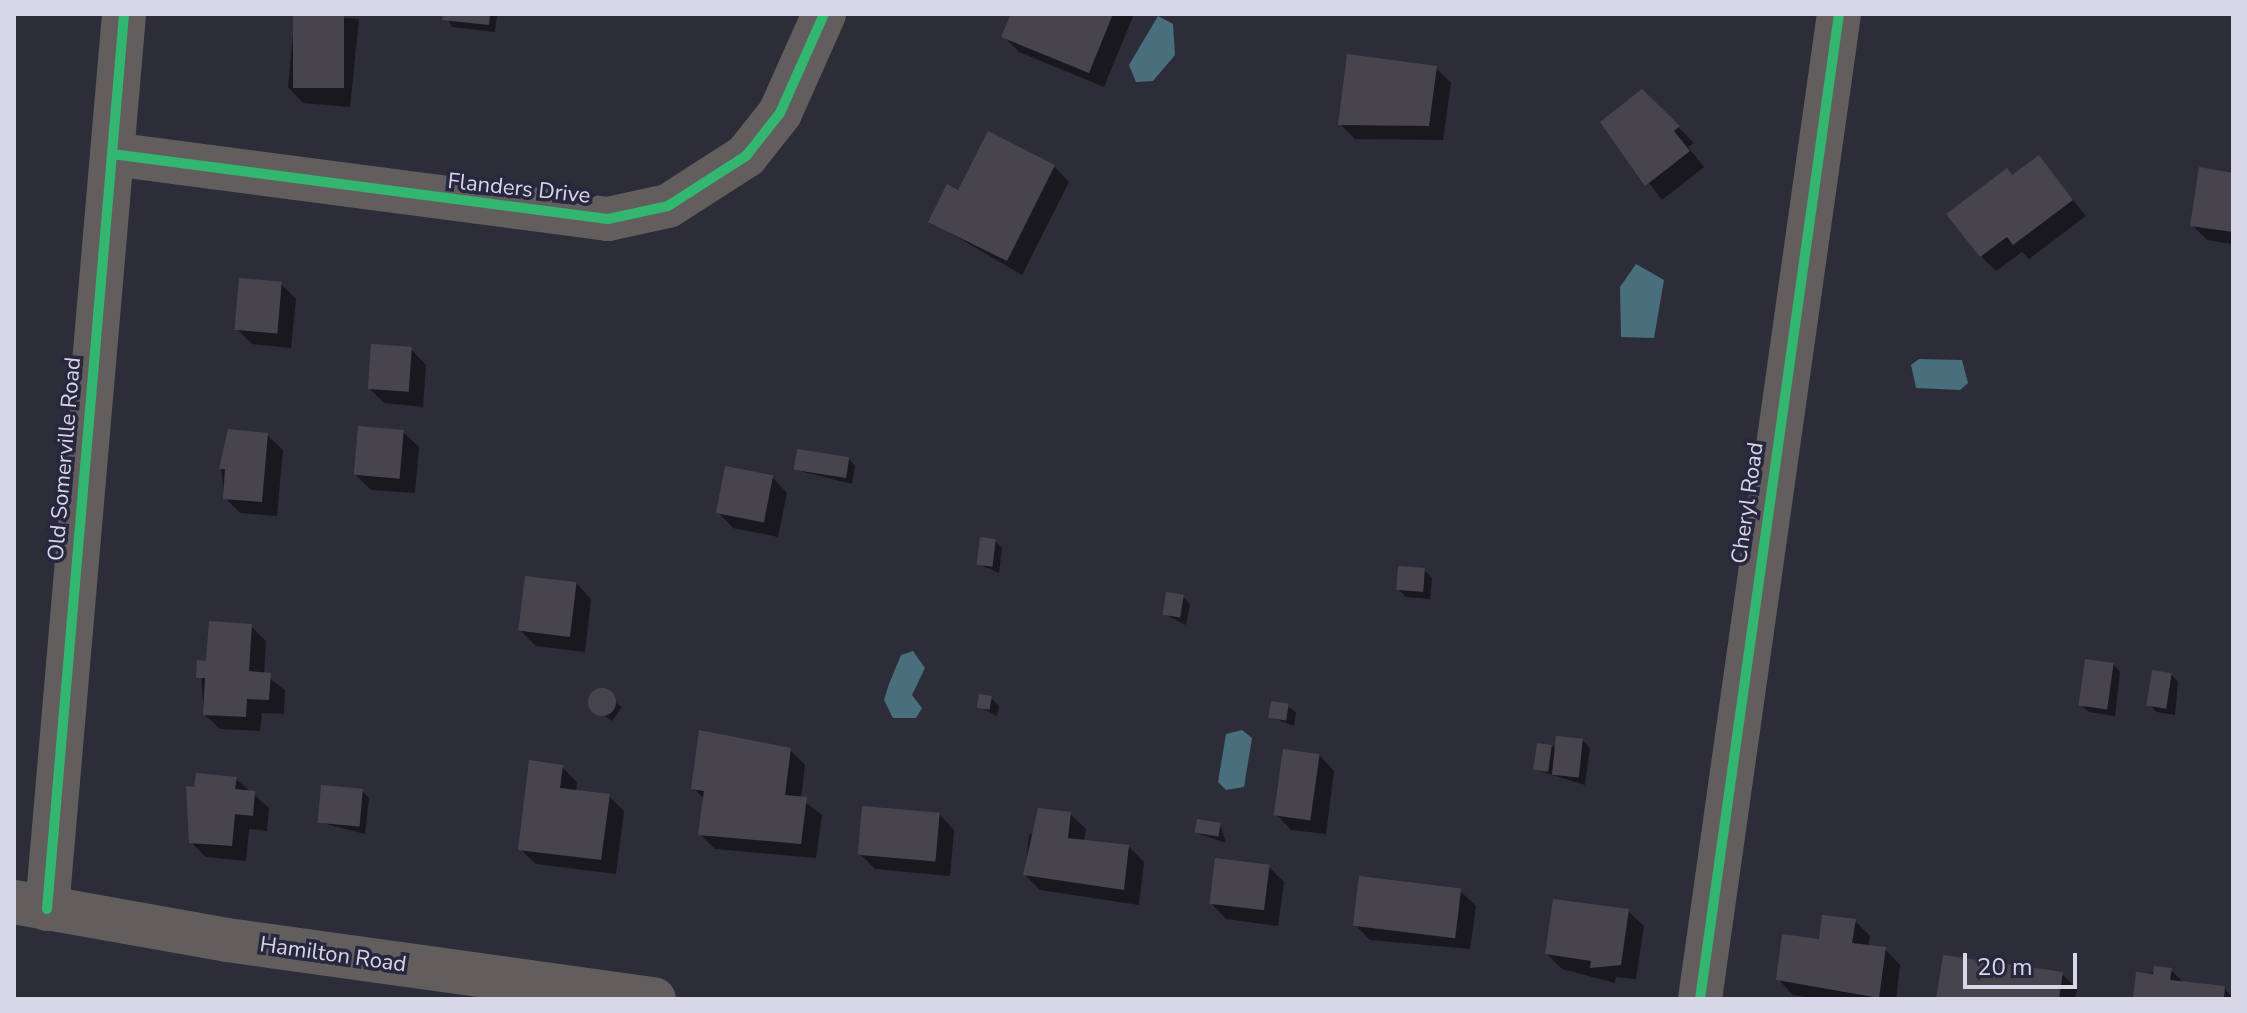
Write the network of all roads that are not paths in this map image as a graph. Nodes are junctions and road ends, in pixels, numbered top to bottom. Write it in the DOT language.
graph roads {
  1 [pos="124,14"];
  2 [pos="824,14"];
  3 [pos="1839,14"];
  4 [pos="112,154"];
  5 [pos="30,905"];
  6 [pos="654,999"];
  7 [pos="1700,999"];
  1 -- 4 [label="street, Old Somerville Road"];
  2 -- 4 [label="street, Flanders Drive"];
  3 -- 7 [label="street, Cheryl Road"];
  4 -- 5 [label="street, Old Somerville Road"];
  5 -- 6 [label="street, Hamilton Road"];
}
